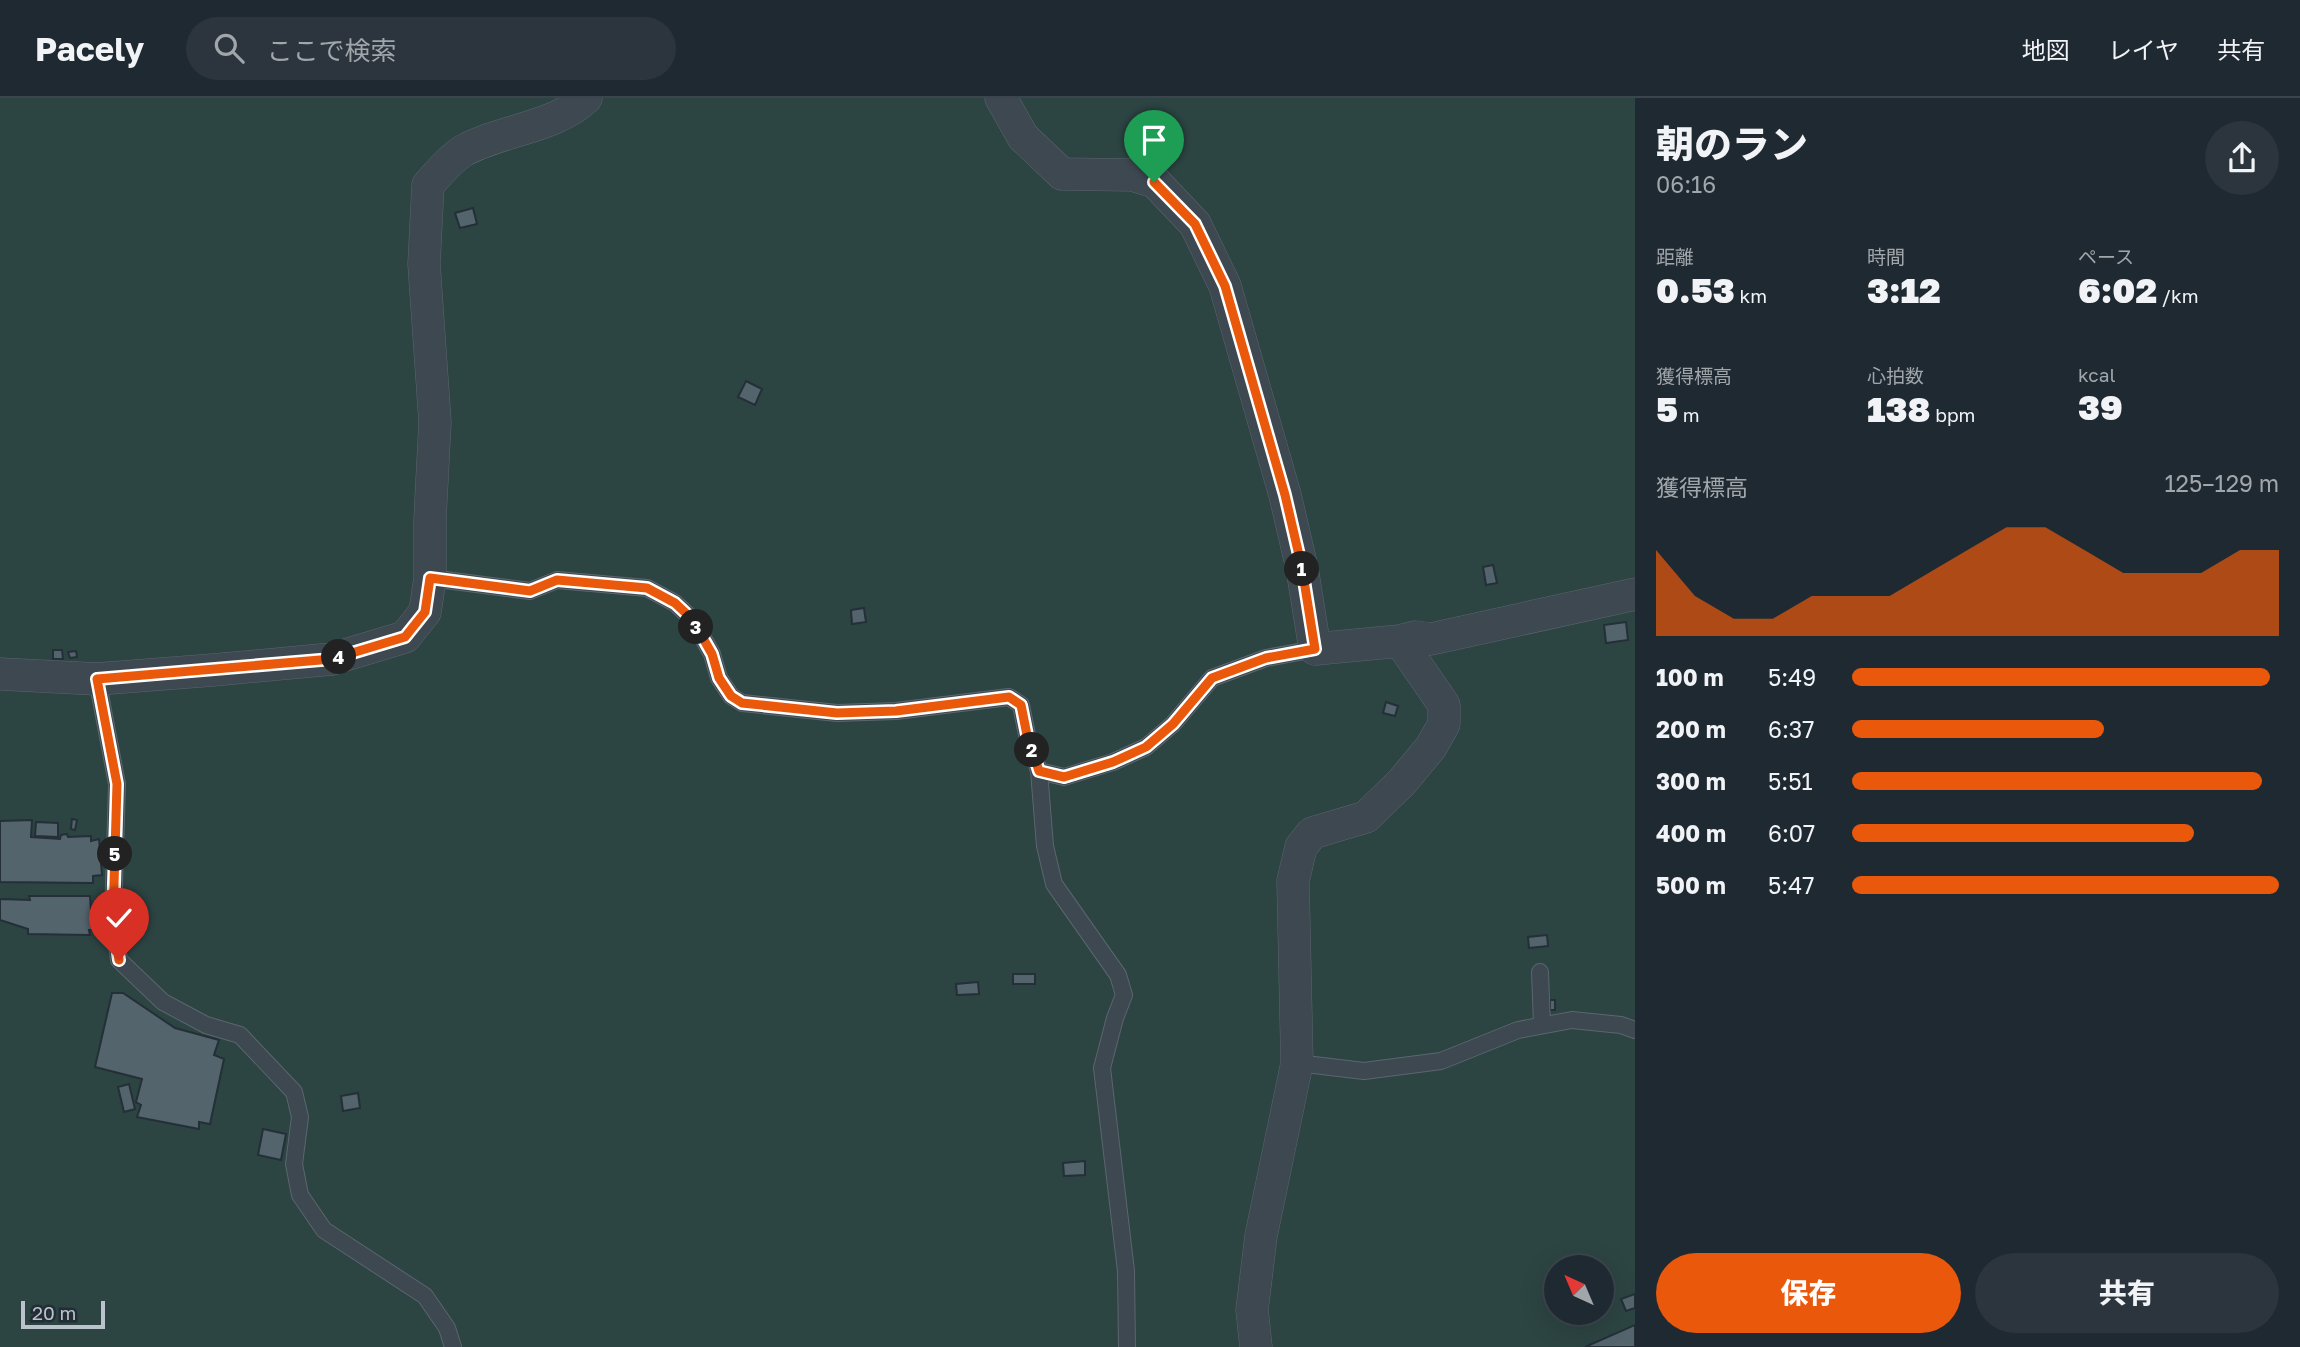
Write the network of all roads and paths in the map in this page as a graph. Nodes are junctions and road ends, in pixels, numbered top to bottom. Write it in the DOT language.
graph roads {
  1 [pos="586,98"];
  2 [pos="1001,98"];
  3 [pos="430,578"];
  4 [pos="1635,594"];
  5 [pos="1400,641"];
  6 [pos="1315,649"];
  7 [pos="0,674"];
  8 [pos="97,679"];
  9 [pos="1039,771"];
  10 [pos="1540,972"];
  11 [pos="1542,1025"];
  12 [pos="1635,1030"];
  13 [pos="1297,1063"];
  14 [pos="453,1347"];
  15 [pos="1127,1347"];
  16 [pos="1256,1347"];
  1 -- 3 [label="street"];
  2 -- 6 [label="street"];
  3 -- 8 [label="street"];
  3 -- 9 [label="lane"];
  4 -- 5 [label="street"];
  5 -- 6 [label="street"];
  5 -- 13 [label="street"];
  6 -- 9 [label="lane"];
  7 -- 8 [label="street"];
  8 -- 14 [label="lane"];
  9 -- 15 [label="lane"];
  10 -- 11 [label="lane"];
  11 -- 12 [label="lane"];
  11 -- 13 [label="lane"];
  13 -- 16 [label="street"];
}
